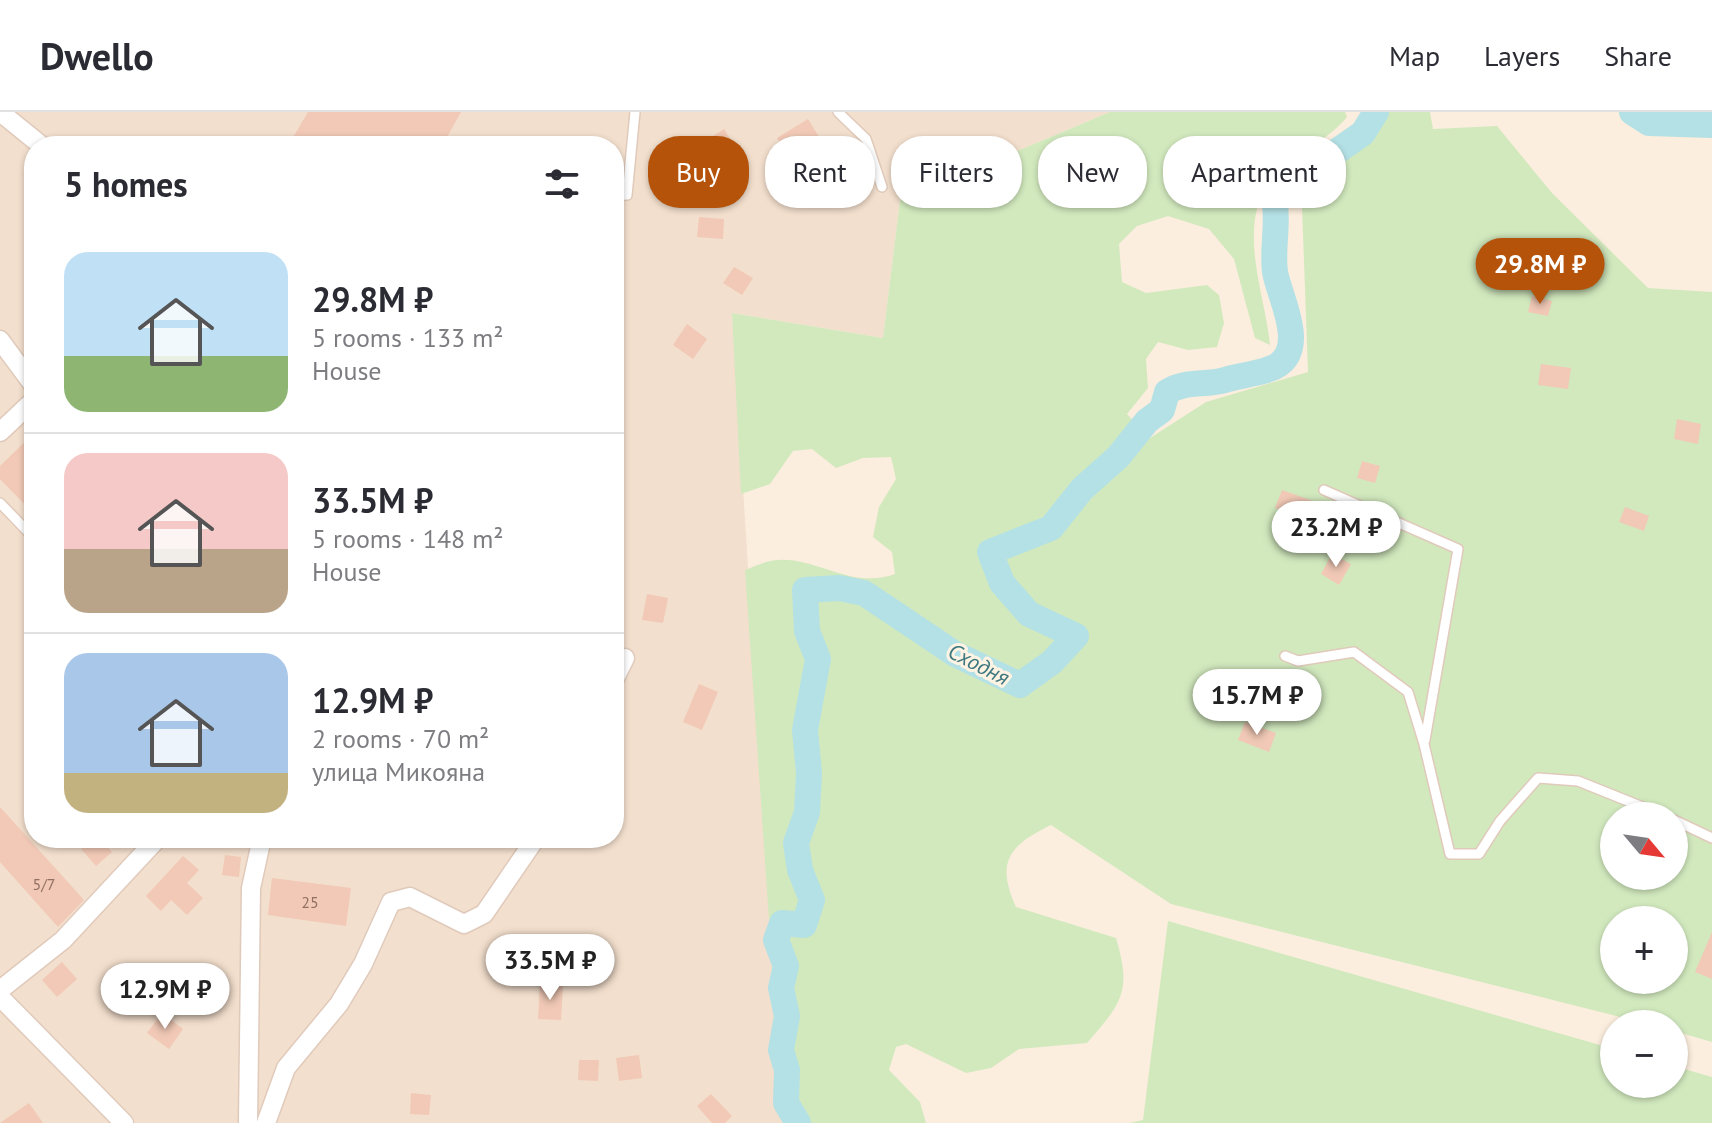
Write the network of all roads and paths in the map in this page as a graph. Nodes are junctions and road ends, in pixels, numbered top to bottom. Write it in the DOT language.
graph roads {
  1 [pos="0,112"];
  2 [pos="635,112"];
  3 [pos="838,112"];
  4 [pos="30,136"];
  5 [pos="882,187"];
  6 [pos="624,195"];
  7 [pos="0,340"];
  8 [pos="24,372"];
  9 [pos="24,409"];
  10 [pos="0,432"];
  11 [pos="1324,490"];
  12 [pos="0,503"];
  13 [pos="24,528"];
  14 [pos="1285,656"];
  15 [pos="1424,744"];
  16 [pos="1630,802"];
  17 [pos="1688,827"];
  18 [pos="1712,838"];
  19 [pos="149,848"];
  20 [pos="260,848"];
  21 [pos="529,848"];
  22 [pos="0,990"];
  23 [pos="0,997"];
  24 [pos="124,1123"];
  25 [pos="248,1123"];
  26 [pos="266,1123"];
  1 -- 4 [label="street"];
  2 -- 6 [label="lane"];
  3 -- 5 [label="lane"];
  7 -- 8 [label="street"];
  9 -- 10 [label="street"];
  11 -- 15 [label="lane"];
  12 -- 13 [label="lane"];
  14 -- 15 [label="lane"];
  15 -- 16 [label="lane"];
  17 -- 18 [label="lane"];
  19 -- 22 [label="street"];
  20 -- 25 [label="street"];
  21 -- 26 [label="street"];
  23 -- 24 [label="street"];
}
